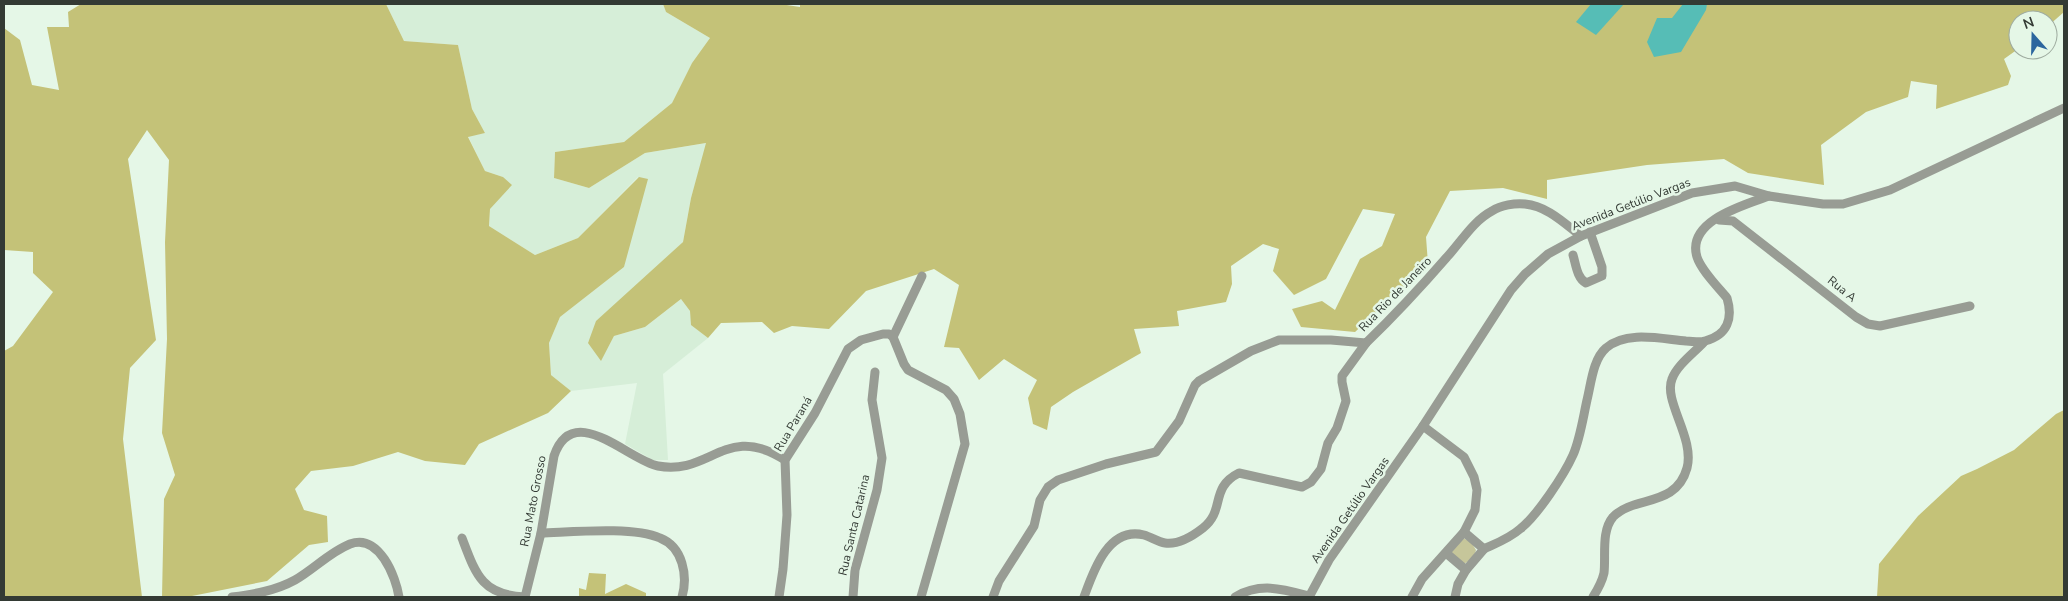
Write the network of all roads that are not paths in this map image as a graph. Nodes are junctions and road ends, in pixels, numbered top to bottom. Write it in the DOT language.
graph roads {
  1 [pos="2064,108"];
  2 [pos="1769,196"];
  3 [pos="1713,220"];
  4 [pos="1585,234"];
  5 [pos="1573,255"];
  6 [pos="922,276"];
  7 [pos="1970,306"];
  8 [pos="893,337"];
  9 [pos="1704,342"];
  10 [pos="1366,343"];
  11 [pos="876,372"];
  12 [pos="1423,426"];
  13 [pos="785,460"];
  14 [pos="1464,532"];
  15 [pos="541,533"];
  16 [pos="462,538"];
  17 [pos="1484,549"];
  18 [pos="1446,553"];
  19 [pos="1466,570"];
  20 [pos="232,597"];
  21 [pos="399,597"];
  22 [pos="525,597"];
  23 [pos="682,597"];
  24 [pos="779,597"];
  25 [pos="853,597"];
  26 [pos="922,597"];
  27 [pos="993,597"];
  28 [pos="1084,597"];
  29 [pos="1235,597"];
  30 [pos="1309,597"];
  31 [pos="1412,597"];
  32 [pos="1455,597"];
  33 [pos="1593,597"];
  1 -- 2 [label="street, Avenida Getúlio Vargas"];
  2 -- 3 [label="street"];
  2 -- 4 [label="street, Avenida Getúlio Vargas"];
  3 -- 7 [label="street, Rua A"];
  3 -- 9 [label="street"];
  4 -- 5 [label="street"];
  4 -- 10 [label="street, Rua Rio de Janeiro"];
  4 -- 12 [label="street, Avenida Getúlio Vargas"];
  6 -- 8 [label="street"];
  8 -- 13 [label="street, Rua Paraná"];
  8 -- 26 [label="street"];
  9 -- 17 [label="street"];
  9 -- 33 [label="street"];
  10 -- 27 [label="street, Rua Rio de Janeiro"];
  10 -- 28 [label="street"];
  11 -- 25 [label="street, Rua Santa Catarina"];
  12 -- 14 [label="street"];
  12 -- 30 [label="street, Avenida Getúlio Vargas"];
  13 -- 15 [label="street, Rua Mato Grosso"];
  13 -- 24 [label="street, Rua Paraná"];
  14 -- 17 [label="street"];
  14 -- 18 [label="street"];
  15 -- 22 [label="street, Rua Mato Grosso"];
  15 -- 23 [label="street"];
  16 -- 22 [label="street"];
  17 -- 19 [label="street"];
  18 -- 19 [label="street"];
  18 -- 31 [label="street"];
  19 -- 32 [label="street"];
  20 -- 21 [label="street"];
  29 -- 30 [label="street"];
}
